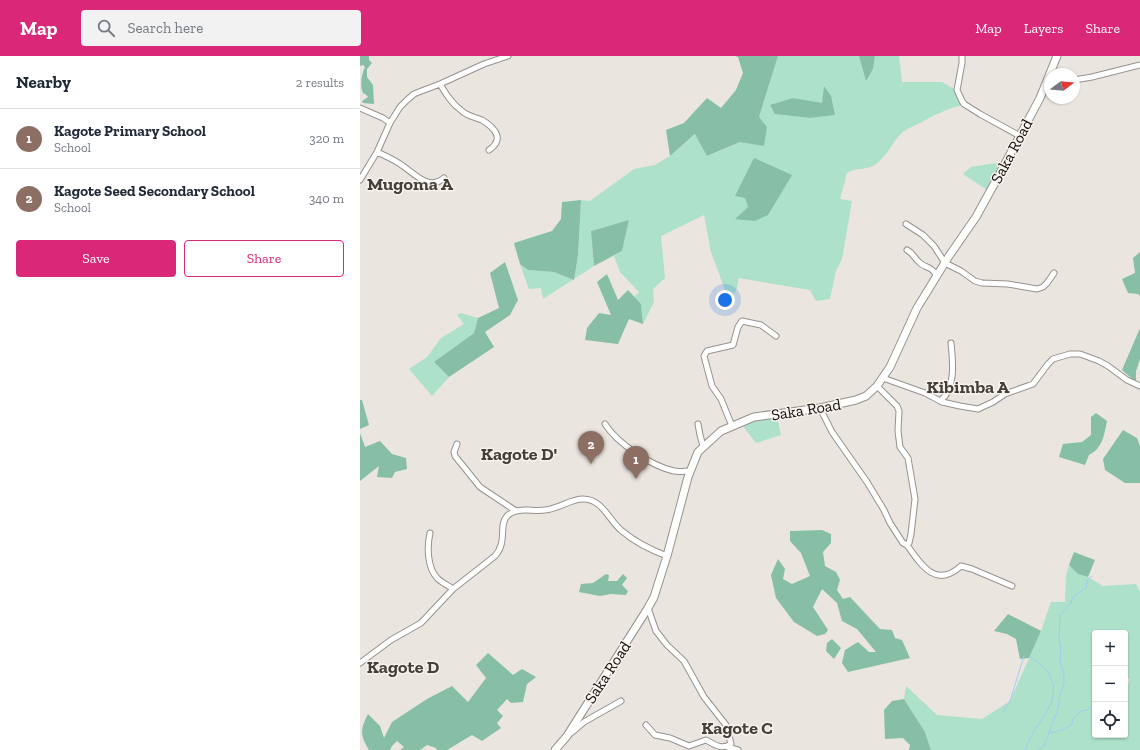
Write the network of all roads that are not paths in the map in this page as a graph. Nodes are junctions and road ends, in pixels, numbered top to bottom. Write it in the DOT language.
graph roads {
  1 [pos="508,56"];
  2 [pos="962,56"];
  3 [pos="1057,56"];
  4 [pos="1140,66"];
  5 [pos="1052,68"];
  6 [pos="1080,79"];
  7 [pos="440,84"];
  8 [pos="1044,89"];
  9 [pos="360,108"];
  10 [pos="390,123"];
  11 [pos="1020,136"];
  12 [pos="489,150"];
  13 [pos="378,152"];
  14 [pos="444,178"];
  15 [pos="360,180"];
  16 [pos="906,224"];
  17 [pos="907,250"];
  18 [pos="945,262"];
  19 [pos="1054,273"];
  20 [pos="937,276"];
  21 [pos="776,336"];
  22 [pos="952,343"];
  23 [pos="883,378"];
  24 [pos="877,386"];
  25 [pos="1140,386"];
  26 [pos="940,401"];
  27 [pos="820,408"];
  28 [pos="605,424"];
  29 [pos="698,424"];
  30 [pos="732,426"];
  31 [pos="457,444"];
  32 [pos="703,446"];
  33 [pos="690,472"];
  34 [pos="516,511"];
  35 [pos="430,533"];
  36 [pos="907,545"];
  37 [pos="667,556"];
  38 [pos="1012,586"];
  39 [pos="453,589"];
  40 [pos="648,608"];
  41 [pos="360,663"];
  42 [pos="621,701"];
  43 [pos="646,725"];
  44 [pos="567,736"];
  45 [pos="727,747"];
  46 [pos="687,748"];
  47 [pos="555,750"];
  48 [pos="738,750"];
  1 -- 7 [label="street"];
  2 -- 11 [label="street"];
  3 -- 5 [label="main road, Saka Road"];
  4 -- 6 [label="street"];
  7 -- 10 [label="street"];
  7 -- 12 [label="street"];
  8 -- 11 [label="main road, Saka Road"];
  9 -- 10 [label="street"];
  10 -- 13 [label="street"];
  11 -- 18 [label="main road, Saka Road"];
  13 -- 14 [label="street"];
  13 -- 15 [label="street"];
  16 -- 18 [label="street"];
  17 -- 20 [label="street"];
  18 -- 19 [label="street"];
  18 -- 20 [label="main road, Saka Road"];
  20 -- 23 [label="main road, Saka Road"];
  21 -- 30 [label="street"];
  22 -- 26 [label="street"];
  23 -- 24 [label="main road, Saka Road"];
  23 -- 26 [label="street"];
  24 -- 27 [label="main road, Saka Road"];
  24 -- 36 [label="street"];
  25 -- 26 [label="street"];
  27 -- 30 [label="main road, Saka Road"];
  27 -- 36 [label="street"];
  28 -- 33 [label="street"];
  29 -- 32 [label="street"];
  30 -- 32 [label="main road, Saka Road"];
  31 -- 34 [label="street"];
  32 -- 33 [label="main road, Saka Road"];
  33 -- 37 [label="main road, Saka Road"];
  34 -- 37 [label="street"];
  34 -- 39 [label="street"];
  35 -- 39 [label="street"];
  36 -- 38 [label="street"];
  37 -- 40 [label="main road, Saka Road"];
  39 -- 41 [label="street"];
  40 -- 44 [label="main road, Saka Road"];
  40 -- 45 [label="street"];
  42 -- 44 [label="street"];
  43 -- 46 [label="street"];
  44 -- 47 [label="main road, Saka Road"];
  45 -- 46 [label="street"];
  45 -- 48 [label="street"];
}
